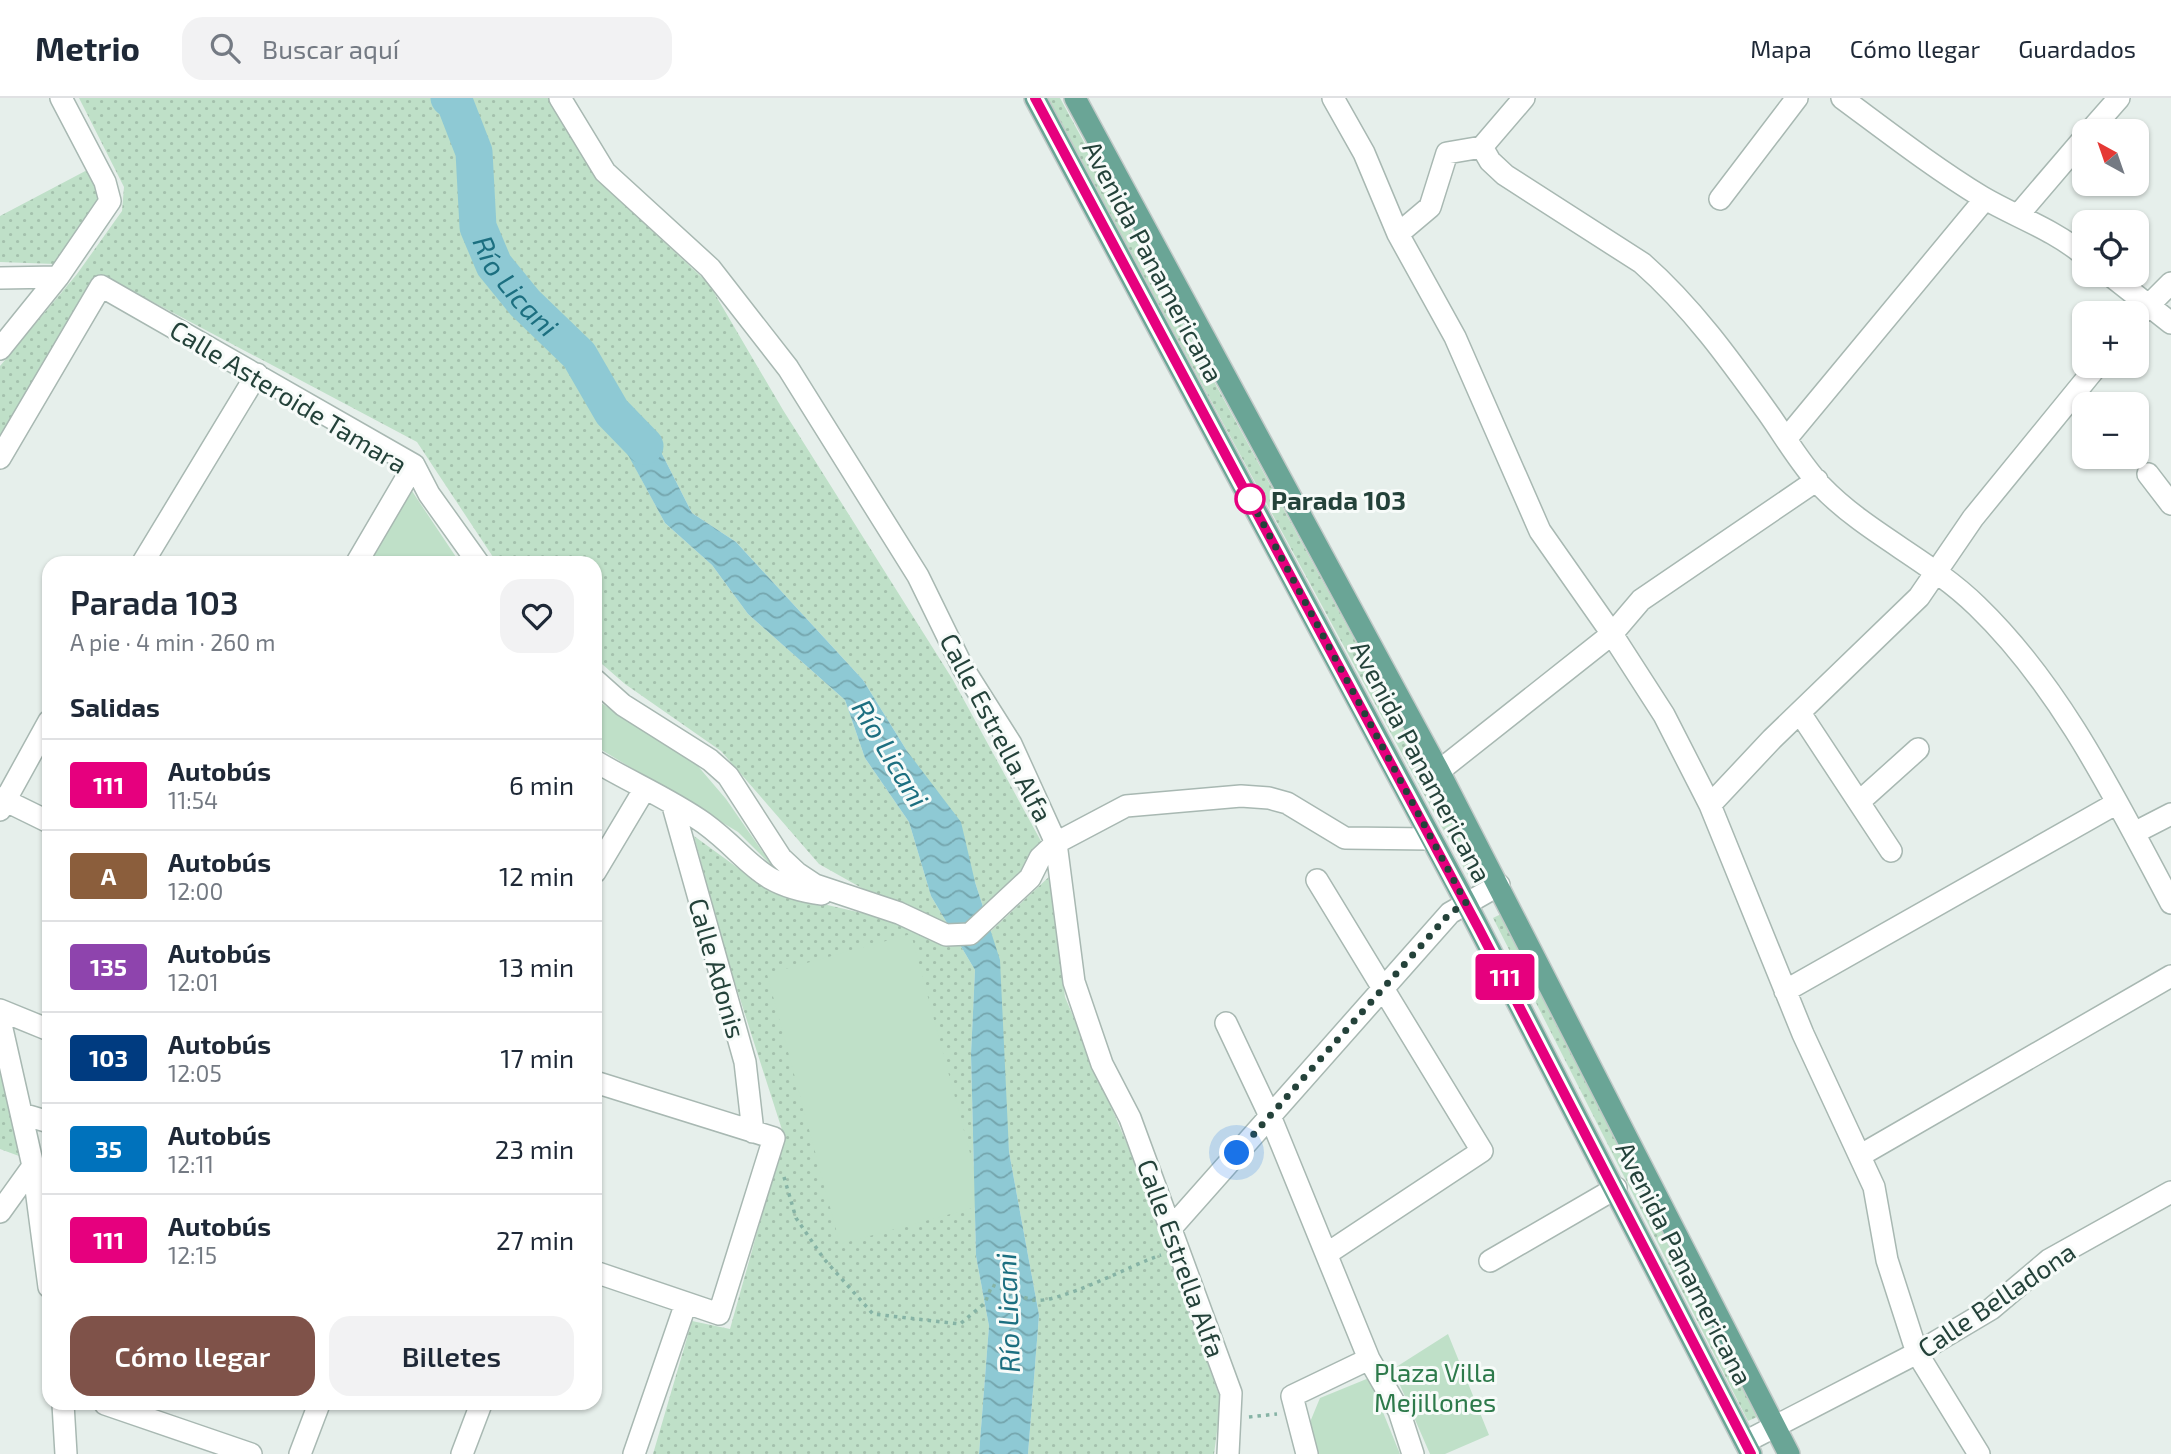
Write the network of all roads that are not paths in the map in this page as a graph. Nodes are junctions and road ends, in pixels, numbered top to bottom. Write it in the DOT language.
graph roads {
  1 [pos="61,98"];
  2 [pos="560,98"];
  3 [pos="1035,98"];
  4 [pos="1075,98"];
  5 [pos="1333,98"];
  6 [pos="1524,98"];
  7 [pos="1797,98"];
  8 [pos="1842,98"];
  9 [pos="2119,98"];
  10 [pos="2101,119"];
  11 [pos="1482,147"];
  12 [pos="2072,152"];
  13 [pos="1720,199"];
  14 [pos="1985,199"];
  15 [pos="2019,214"];
  16 [pos="1398,234"];
  17 [pos="2072,247"];
  18 [pos="58,277"];
  19 [pos="0,278"];
  20 [pos="2171,282"];
  21 [pos="2121,287"];
  22 [pos="2133,301"];
  23 [pos="2149,304"];
  24 [pos="2149,314"];
  25 [pos="2171,323"];
  26 [pos="0,349"];
  27 [pos="257,374"];
  28 [pos="2087,378"];
  29 [pos="1786,439"];
  30 [pos="0,458"];
  31 [pos="414,465"];
  32 [pos="2148,474"];
  33 [pos="1817,480"];
  34 [pos="2171,504"];
  35 [pos="147,556"];
  36 [pos="361,556"];
  37 [pos="473,556"];
  38 [pos="1936,570"];
  39 [pos="1612,634"];
  40 [pos="602,686"];
  41 [pos="1800,713"];
  42 [pos="42,733"];
  43 [pos="1918,749"];
  44 [pos="602,765"];
  45 [pos="1439,771"];
  46 [pos="644,790"];
  47 [pos="1858,802"];
  48 [pos="2,803"];
  49 [pos="2117,803"];
  50 [pos="1710,805"];
  51 [pos="673,806"];
  52 [pos="2171,814"];
  53 [pos="42,819"];
  54 [pos="2134,833"];
  55 [pos="1431,839"];
  56 [pos="1056,842"];
  57 [pos="1891,851"];
  58 [pos="602,860"];
  59 [pos="1317,880"];
  60 [pos="1499,884"];
  61 [pos="852,898"];
  62 [pos="1466,903"];
  63 [pos="2171,903"];
  64 [pos="2171,976"];
  65 [pos="1384,988"];
  66 [pos="1785,991"];
  67 [pos="0,1010"];
  68 [pos="0,1020"];
  69 [pos="1226,1023"];
  70 [pos="42,1027"];
  71 [pos="602,1084"];
  72 [pos="22,1114"];
  73 [pos="1270,1116"];
  74 [pos="42,1120"];
  75 [pos="753,1132"];
  76 [pos="1861,1154"];
  77 [pos="33,1166"];
  78 [pos="1616,1188"];
  79 [pos="2171,1192"];
  80 [pos="0,1212"];
  81 [pos="1172,1227"];
  82 [pos="42,1234"];
  83 [pos="1328,1253"];
  84 [pos="1490,1261"];
  85 [pos="602,1274"];
  86 [pos="686,1303"];
  87 [pos="1917,1353"];
  88 [pos="1369,1359"];
  89 [pos="64,1410"];
  90 [pos="146,1410"];
  91 [pos="317,1410"];
  92 [pos="479,1410"];
  93 [pos="1775,1426"];
  94 [pos="1748,1448"];
  95 [pos="66,1454"];
  96 [pos="251,1454"];
  97 [pos="300,1454"];
  98 [pos="462,1454"];
  99 [pos="635,1454"];
  100 [pos="1228,1454"];
  101 [pos="1307,1454"];
  102 [pos="1413,1454"];
  103 [pos="1789,1454"];
  104 [pos="1979,1454"];
  1 -- 18 [label="street"];
  2 -- 56 [label="street, Calle Estrella Alfa"];
  3 -- 55 [label="main road, Avenida Panamericana"];
  4 -- 45 [label="main road, Avenida Panamericana"];
  5 -- 16 [label="street"];
  6 -- 11 [label="street"];
  7 -- 13 [label="street"];
  8 -- 14 [label="street"];
  9 -- 10 [label="street"];
  11 -- 16 [label="street"];
  11 -- 29 [label="street"];
  12 -- 15 [label="street"];
  14 -- 15 [label="street"];
  14 -- 29 [label="street"];
  15 -- 17 [label="street"];
  16 -- 39 [label="street"];
  18 -- 19 [label="street"];
  18 -- 26 [label="street"];
  20 -- 23 [label="street"];
  21 -- 22 [label="street"];
  24 -- 25 [label="street"];
  27 -- 30 [label="street, Calle Asteroide Tamara"];
  27 -- 31 [label="street, Calle Asteroide Tamara"];
  27 -- 35 [label="street"];
  28 -- 38 [label="street"];
  29 -- 33 [label="street"];
  31 -- 36 [label="street"];
  31 -- 37 [label="street, Calle Asteroide Tamara"];
  32 -- 34 [label="street"];
  33 -- 38 [label="street"];
  33 -- 39 [label="street"];
  38 -- 41 [label="street"];
  38 -- 49 [label="street"];
  39 -- 45 [label="street"];
  39 -- 50 [label="street"];
  40 -- 61 [label="street"];
  41 -- 47 [label="street"];
  41 -- 50 [label="street"];
  42 -- 48 [label="street"];
  43 -- 47 [label="street"];
  44 -- 46 [label="street"];
  45 -- 60 [label="main road, Avenida Panamericana"];
  46 -- 51 [label="street"];
  46 -- 58 [label="street"];
  47 -- 57 [label="street"];
  48 -- 53 [label="street"];
  49 -- 54 [label="street"];
  49 -- 66 [label="street"];
  50 -- 66 [label="street"];
  51 -- 61 [label="street"];
  51 -- 75 [label="street, Calle Adonis"];
  52 -- 54 [label="street"];
  54 -- 63 [label="street"];
  55 -- 56 [label="street"];
  55 -- 62 [label="main road, Avenida Panamericana"];
  56 -- 61 [label="street"];
  56 -- 81 [label="street, Calle Estrella Alfa"];
  59 -- 65 [label="street"];
  60 -- 62 [label="street"];
  60 -- 93 [label="main road, Avenida Panamericana"];
  62 -- 65 [label="street"];
  62 -- 78 [label="main road, Avenida Panamericana"];
  64 -- 76 [label="street"];
  65 -- 73 [label="street"];
  65 -- 83 [label="street"];
  66 -- 76 [label="street"];
  67 -- 70 [label="street"];
  68 -- 72 [label="street"];
  69 -- 73 [label="street"];
  71 -- 75 [label="street"];
  72 -- 74 [label="street"];
  72 -- 77 [label="street"];
  73 -- 81 [label="street"];
  73 -- 83 [label="street"];
  75 -- 86 [label="street"];
  76 -- 87 [label="street"];
  77 -- 80 [label="street"];
  77 -- 82 [label="street"];
  78 -- 84 [label="street"];
  78 -- 94 [label="main road, Avenida Panamericana"];
  79 -- 87 [label="street, Calle Belladona"];
  81 -- 100 [label="street, Calle Estrella Alfa"];
  83 -- 88 [label="street"];
  85 -- 86 [label="street"];
  86 -- 99 [label="street"];
  87 -- 93 [label="street, Calle Belladona"];
  87 -- 104 [label="street"];
  88 -- 101 [label="street"];
  88 -- 102 [label="street"];
  89 -- 95 [label="street"];
  90 -- 96 [label="street"];
  91 -- 97 [label="street"];
  92 -- 98 [label="street"];
  93 -- 94 [label="street, Calle Belladona"];
  93 -- 103 [label="main road, Avenida Panamericana"];
}
